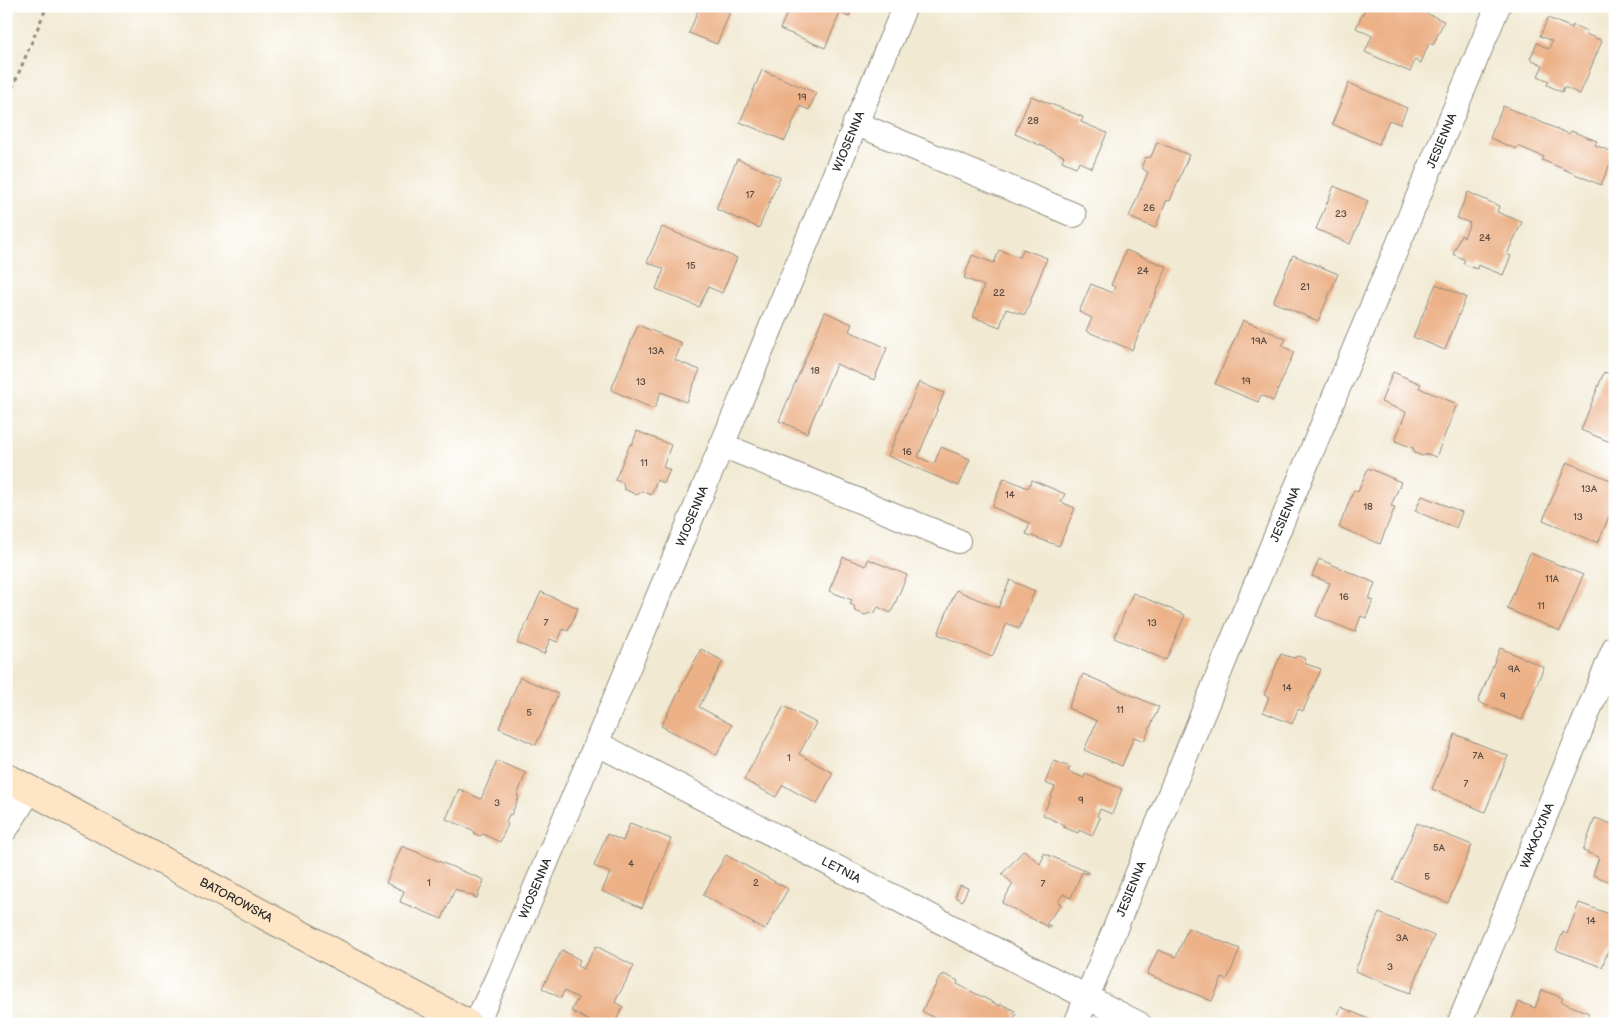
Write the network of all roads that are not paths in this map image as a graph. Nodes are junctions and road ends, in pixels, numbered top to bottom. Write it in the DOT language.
graph roads {
  1 [pos="905,6"];
  2 [pos="1498,6"];
  3 [pos="856,123"];
  4 [pos="1074,215"];
  5 [pos="722,446"];
  6 [pos="958,541"];
  7 [pos="1615,647"];
  8 [pos="596,743"];
  9 [pos="6,777"];
  10 [pos="30,790"];
  11 [pos="6,829"];
  12 [pos="1088,996"];
  13 [pos="468,1024"];
  14 [pos="476,1024"];
  15 [pos="1076,1024"];
  16 [pos="1139,1024"];
  17 [pos="1459,1024"];
  1 -- 3 [label="street, WIOSENNA"];
  2 -- 12 [label="street, JESIENNA"];
  3 -- 4 [label="street"];
  3 -- 5 [label="street, WIOSENNA"];
  5 -- 6 [label="street"];
  5 -- 8 [label="street, WIOSENNA"];
  7 -- 17 [label="street, WAKACYJNA"];
  8 -- 12 [label="street, LETNIA"];
  8 -- 14 [label="street, WIOSENNA"];
  9 -- 10 [label="street, BATOROWSKA"];
  10 -- 11 [label="street"];
  10 -- 13 [label="street, BATOROWSKA"];
  12 -- 15 [label="street, JESIENNA"];
  12 -- 16 [label="street"];
}
